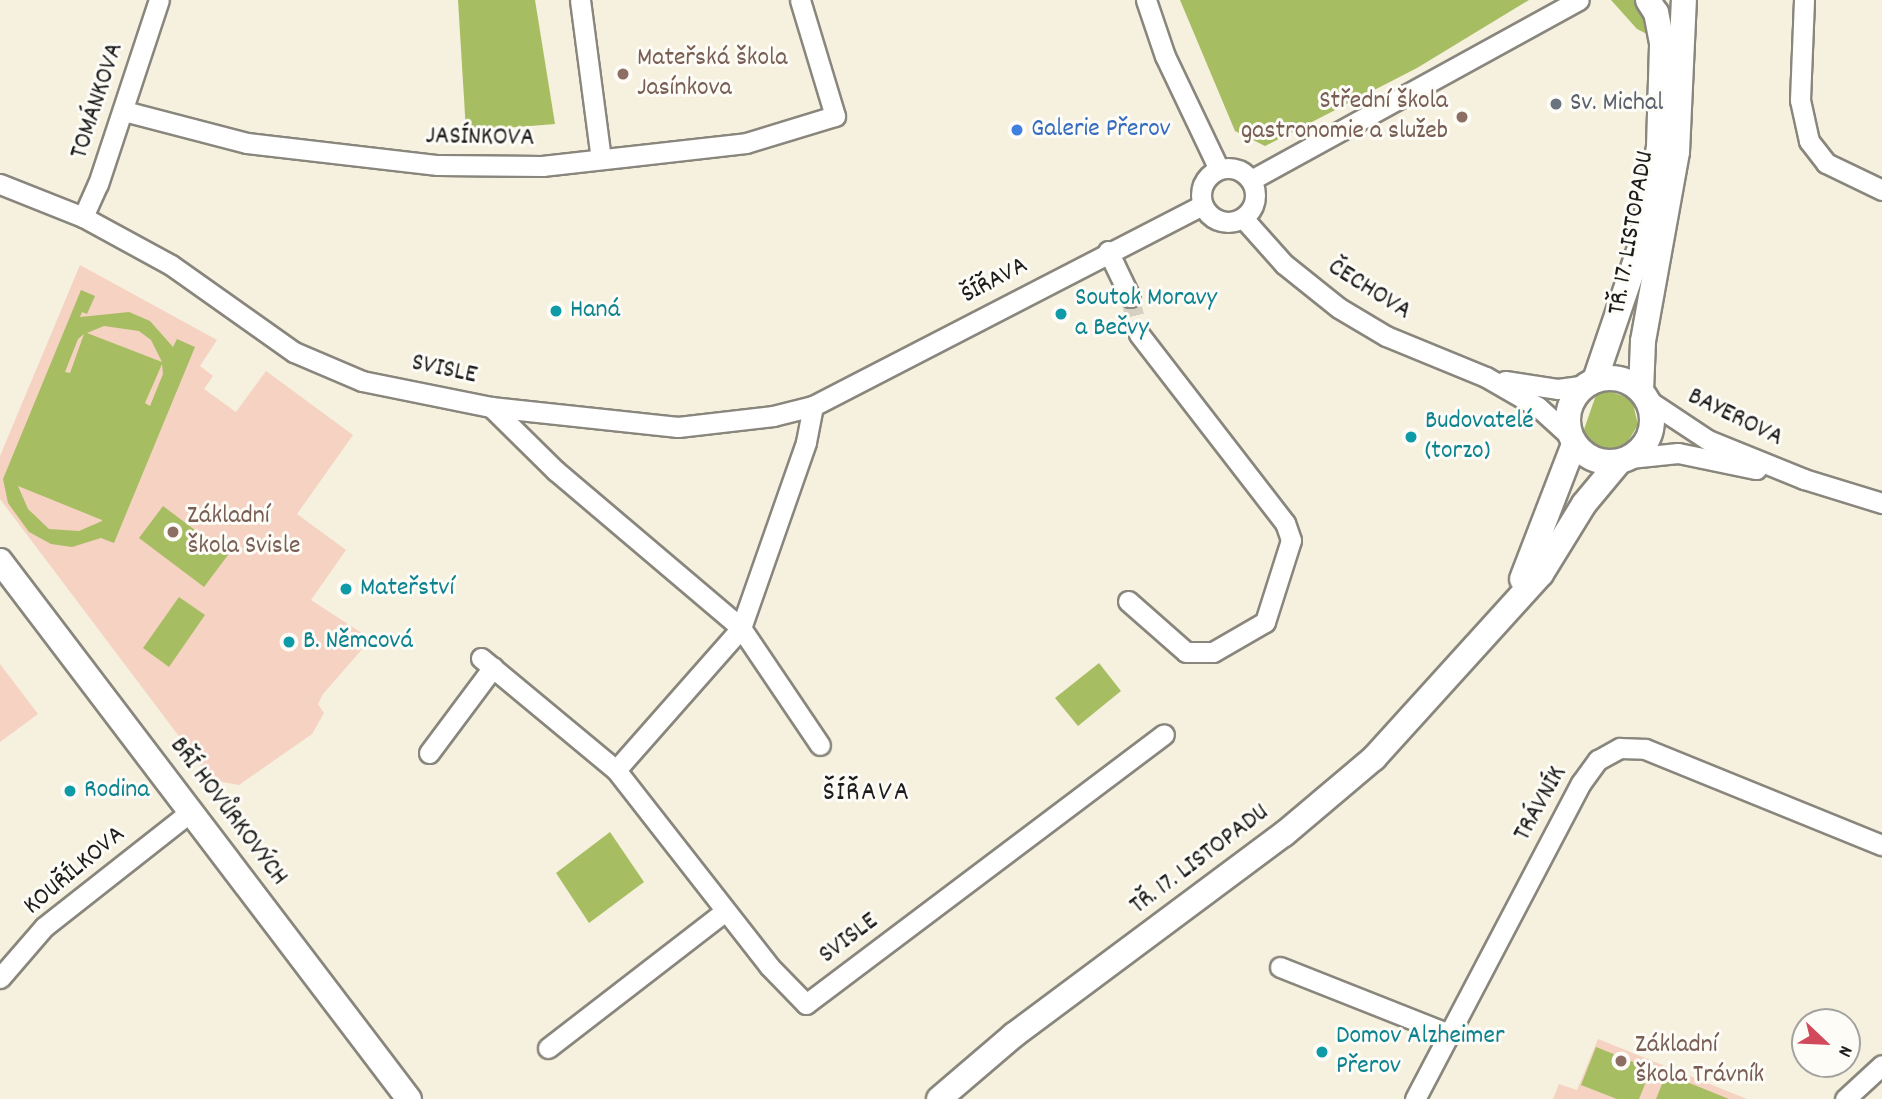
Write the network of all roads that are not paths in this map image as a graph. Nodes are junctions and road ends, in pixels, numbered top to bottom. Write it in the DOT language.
graph roads {
  1 [pos="159,0"];
  2 [pos="580,0"];
  3 [pos="800,0"];
  4 [pos="1146,0"];
  5 [pos="1579,0"];
  6 [pos="1648,0"];
  7 [pos="1684,0"];
  8 [pos="1804,0"];
  9 [pos="124,111"];
  10 [pos="601,159"];
  11 [pos="1219,169"];
  12 [pos="1251,180"];
  13 [pos="0,184"];
  14 [pos="1882,190"];
  15 [pos="1202,205"];
  16 [pos="83,216"];
  17 [pos="1243,218"];
  18 [pos="1108,251"];
  19 [pos="1130,298"];
  20 [pos="1139,334"];
  21 [pos="1486,377"];
  22 [pos="1591,383"];
  23 [pos="1644,395"];
  24 [pos="813,406"];
  25 [pos="491,407"];
  26 [pos="1572,440"];
  27 [pos="1624,460"];
  28 [pos="1804,479"];
  29 [pos="1882,503"];
  30 [pos="0,561"];
  31 [pos="1128,601"];
  32 [pos="741,628"];
  33 [pos="1478,647"];
  34 [pos="1164,734"];
  35 [pos="820,745"];
  36 [pos="429,753"];
  37 [pos="616,770"];
  38 [pos="190,812"];
  39 [pos="1882,845"];
  40 [pos="725,911"];
  41 [pos="1280,967"];
  42 [pos="0,978"];
  43 [pos="1449,1034"];
  44 [pos="548,1048"];
  45 [pos="1882,1065"];
  46 [pos="409,1099"];
  47 [pos="939,1099"];
  48 [pos="1415,1099"];
  49 [pos="1845,1099"];
  1 -- 9 [label="street, TOMÁNKOVA"];
  2 -- 10 [label="street"];
  3 -- 10 [label="street, JASÍNKOVA"];
  4 -- 11 [label="street"];
  5 -- 12 [label="street"];
  6 -- 22 [label="main road, TŘ. 17. LISTOPADU"];
  7 -- 23 [label="main road, TŘ. 17. LISTOPADU"];
  8 -- 14 [label="street"];
  9 -- 10 [label="street, JASÍNKOVA"];
  9 -- 16 [label="street, TOMÁNKOVA"];
  11 -- 12 [label="street"];
  11 -- 15 [label="street"];
  12 -- 17 [label="street"];
  13 -- 16 [label="street, SVISLE"];
  15 -- 17 [label="street"];
  15 -- 18 [label="street, ŠÍŘAVA"];
  16 -- 25 [label="street, SVISLE"];
  17 -- 21 [label="street, ČECHOVA"];
  18 -- 19 [label="street"];
  18 -- 24 [label="street, ŠÍŘAVA"];
  20 -- 31 [label="street"];
  21 -- 22 [label="street, ČECHOVA"];
  21 -- 26 [label="street, ČECHOVA"];
  22 -- 23 [label="main road"];
  22 -- 26 [label="main road, TŘ. 17. LISTOPADU"];
  23 -- 27 [label="main road, TŘ. 17. LISTOPADU"];
  23 -- 28 [label="street, BAYEROVA"];
  24 -- 25 [label="street, ŠÍŘAVA"];
  24 -- 32 [label="street"];
  25 -- 32 [label="street, SVISLE"];
  26 -- 27 [label="main road"];
  26 -- 33 [label="main road, TŘ. 17. LISTOPADU"];
  27 -- 28 [label="street, BAYEROVA"];
  27 -- 33 [label="main road, TŘ. 17. LISTOPADU"];
  28 -- 29 [label="street, BAYEROVA"];
  30 -- 38 [label="main road, BŘÍ HOVŮRKOVÝCH"];
  32 -- 35 [label="street"];
  32 -- 37 [label="street"];
  33 -- 47 [label="main road, TŘ. 17. LISTOPADU"];
  34 -- 40 [label="street, SVISLE"];
  36 -- 37 [label="street, SVISLE"];
  37 -- 40 [label="street, SVISLE"];
  38 -- 42 [label="street, KOUŘÍLKOVA"];
  38 -- 46 [label="main road, BŘÍ HOVŮRKOVÝCH"];
  39 -- 43 [label="street, TRÁVNÍK"];
  40 -- 44 [label="street"];
  41 -- 43 [label="street"];
  43 -- 48 [label="street, TRÁVNÍK"];
  45 -- 49 [label="street"];
}
